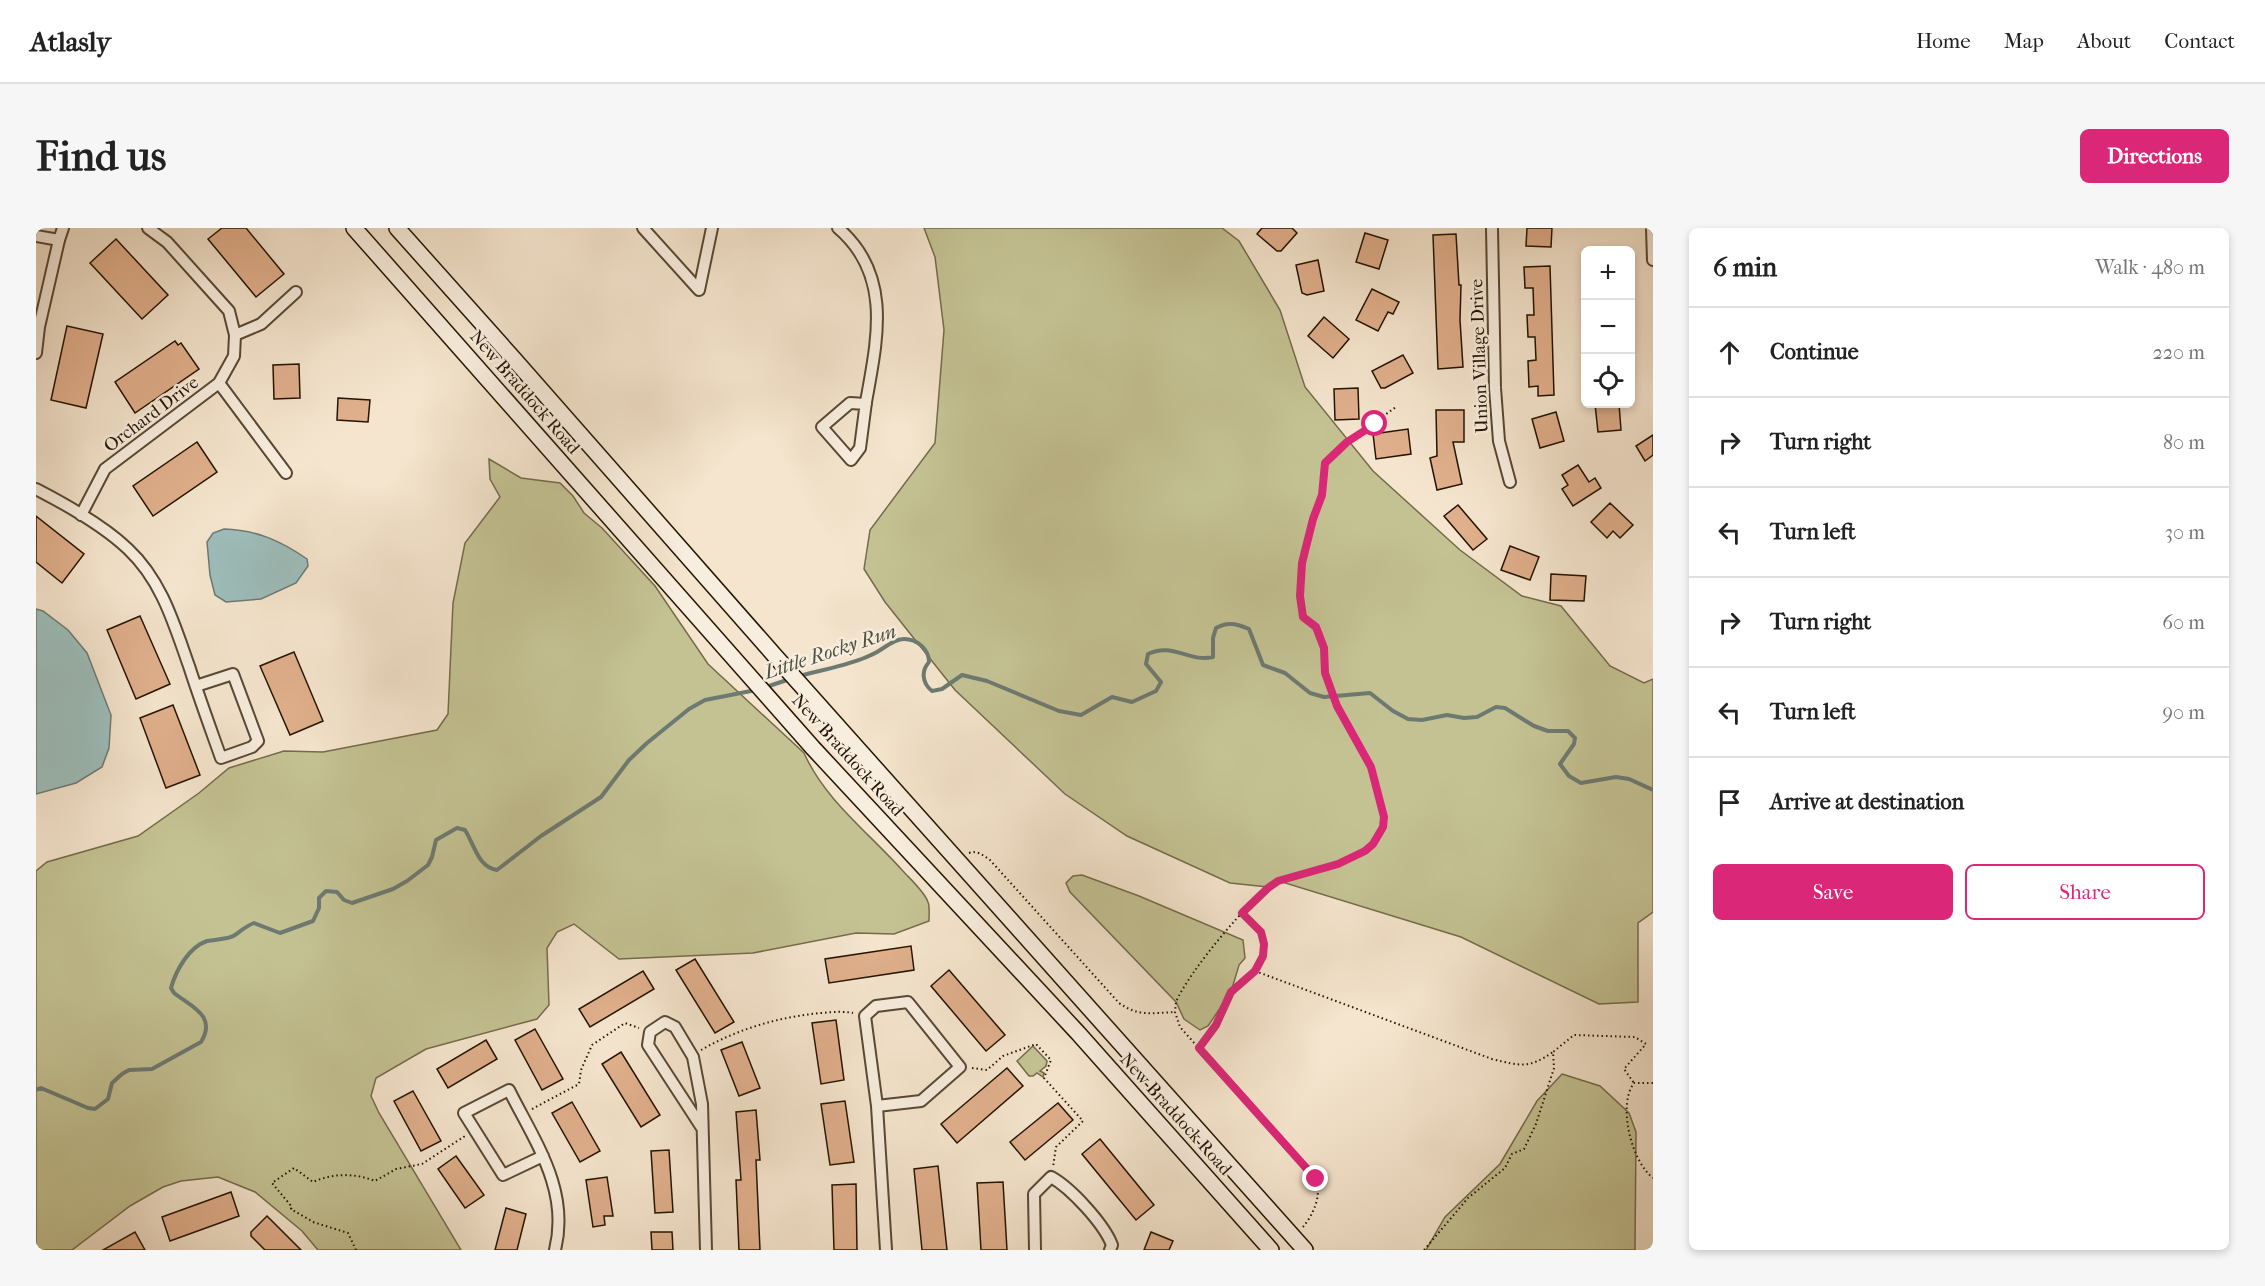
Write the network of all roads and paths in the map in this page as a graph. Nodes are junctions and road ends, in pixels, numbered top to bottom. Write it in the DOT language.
graph roads {
  1 [pos="63,228"];
  2 [pos="148,228"];
  3 [pos="354,228"];
  4 [pos="397,228"];
  5 [pos="643,228"];
  6 [pos="712,228"];
  7 [pos="838,228"];
  8 [pos="1492,228"];
  9 [pos="1652,228"];
  10 [pos="36,236"];
  11 [pos="59,240"];
  12 [pos="1653,260"];
  13 [pos="296,292"];
  14 [pos="37,326"];
  15 [pos="235,334"];
  16 [pos="36,353"];
  17 [pos="219,383"];
  18 [pos="866,404"];
  19 [pos="1396,407"];
  20 [pos="285,473"];
  21 [pos="1510,482"];
  22 [pos="36,489"];
  23 [pos="81,514"];
  24 [pos="196,686"];
  25 [pos="969,853"];
  26 [pos="1242,913"];
  27 [pos="1255,971"];
  28 [pos="1175,1012"];
  29 [pos="865,1016"];
  30 [pos="650,1032"];
  31 [pos="1199,1048"];
  32 [pos="1553,1052"];
  33 [pos="692,1055"];
  34 [pos="960,1067"];
  35 [pos="1635,1083"];
  36 [pos="1653,1083"];
  37 [pos="877,1106"];
  38 [pos="521,1114"];
  39 [pos="702,1128"];
  40 [pos="475,1130"];
  41 [pos="543,1155"];
  42 [pos="1051,1177"];
  43 [pos="1653,1178"];
  44 [pos="1300,1229"];
  45 [pos="356,1250"];
  46 [pos="555,1250"];
  47 [pos="706,1250"];
  48 [pos="886,1250"];
  49 [pos="1035,1250"];
  50 [pos="1110,1250"];
  51 [pos="1270,1250"];
  52 [pos="1305,1250"];
  53 [pos="1424,1250"];
  1 -- 11 [label="street"];
  2 -- 15 [label="street, Orchard Drive"];
  3 -- 51 [label="main road, New Braddock Road"];
  4 -- 52 [label="main road, New Braddock Road"];
  5 -- 6 [label="street"];
  7 -- 18 [label="street"];
  8 -- 21 [label="street, Union Village Drive"];
  9 -- 12 [label="street"];
  10 -- 11 [label="street"];
  11 -- 14 [label="street"];
  13 -- 15 [label="street"];
  14 -- 16 [label="street"];
  15 -- 17 [label="street, Orchard Drive"];
  17 -- 20 [label="street"];
  17 -- 23 [label="street, Orchard Drive"];
  18 -- 18 [label="street"];
  19 -- 26 [label="path"];
  22 -- 23 [label="street"];
  23 -- 24 [label="street"];
  24 -- 24 [label="street"];
  25 -- 28 [label="path"];
  26 -- 27 [label="path"];
  26 -- 28 [label="path"];
  27 -- 31 [label="path"];
  27 -- 32 [label="path"];
  28 -- 31 [label="path"];
  29 -- 33 [label="path"];
  29 -- 34 [label="street"];
  29 -- 37 [label="street"];
  30 -- 33 [label="street"];
  30 -- 38 [label="path"];
  30 -- 39 [label="street"];
  31 -- 44 [label="path"];
  32 -- 35 [label="path"];
  32 -- 53 [label="path"];
  33 -- 39 [label="street"];
  34 -- 37 [label="street"];
  34 -- 42 [label="path"];
  35 -- 36 [label="path"];
  35 -- 43 [label="path"];
  37 -- 48 [label="street"];
  38 -- 40 [label="street"];
  38 -- 41 [label="street"];
  39 -- 47 [label="street"];
  40 -- 41 [label="street"];
  40 -- 45 [label="path"];
  41 -- 46 [label="street"];
  42 -- 49 [label="street"];
  42 -- 50 [label="street"];
}
